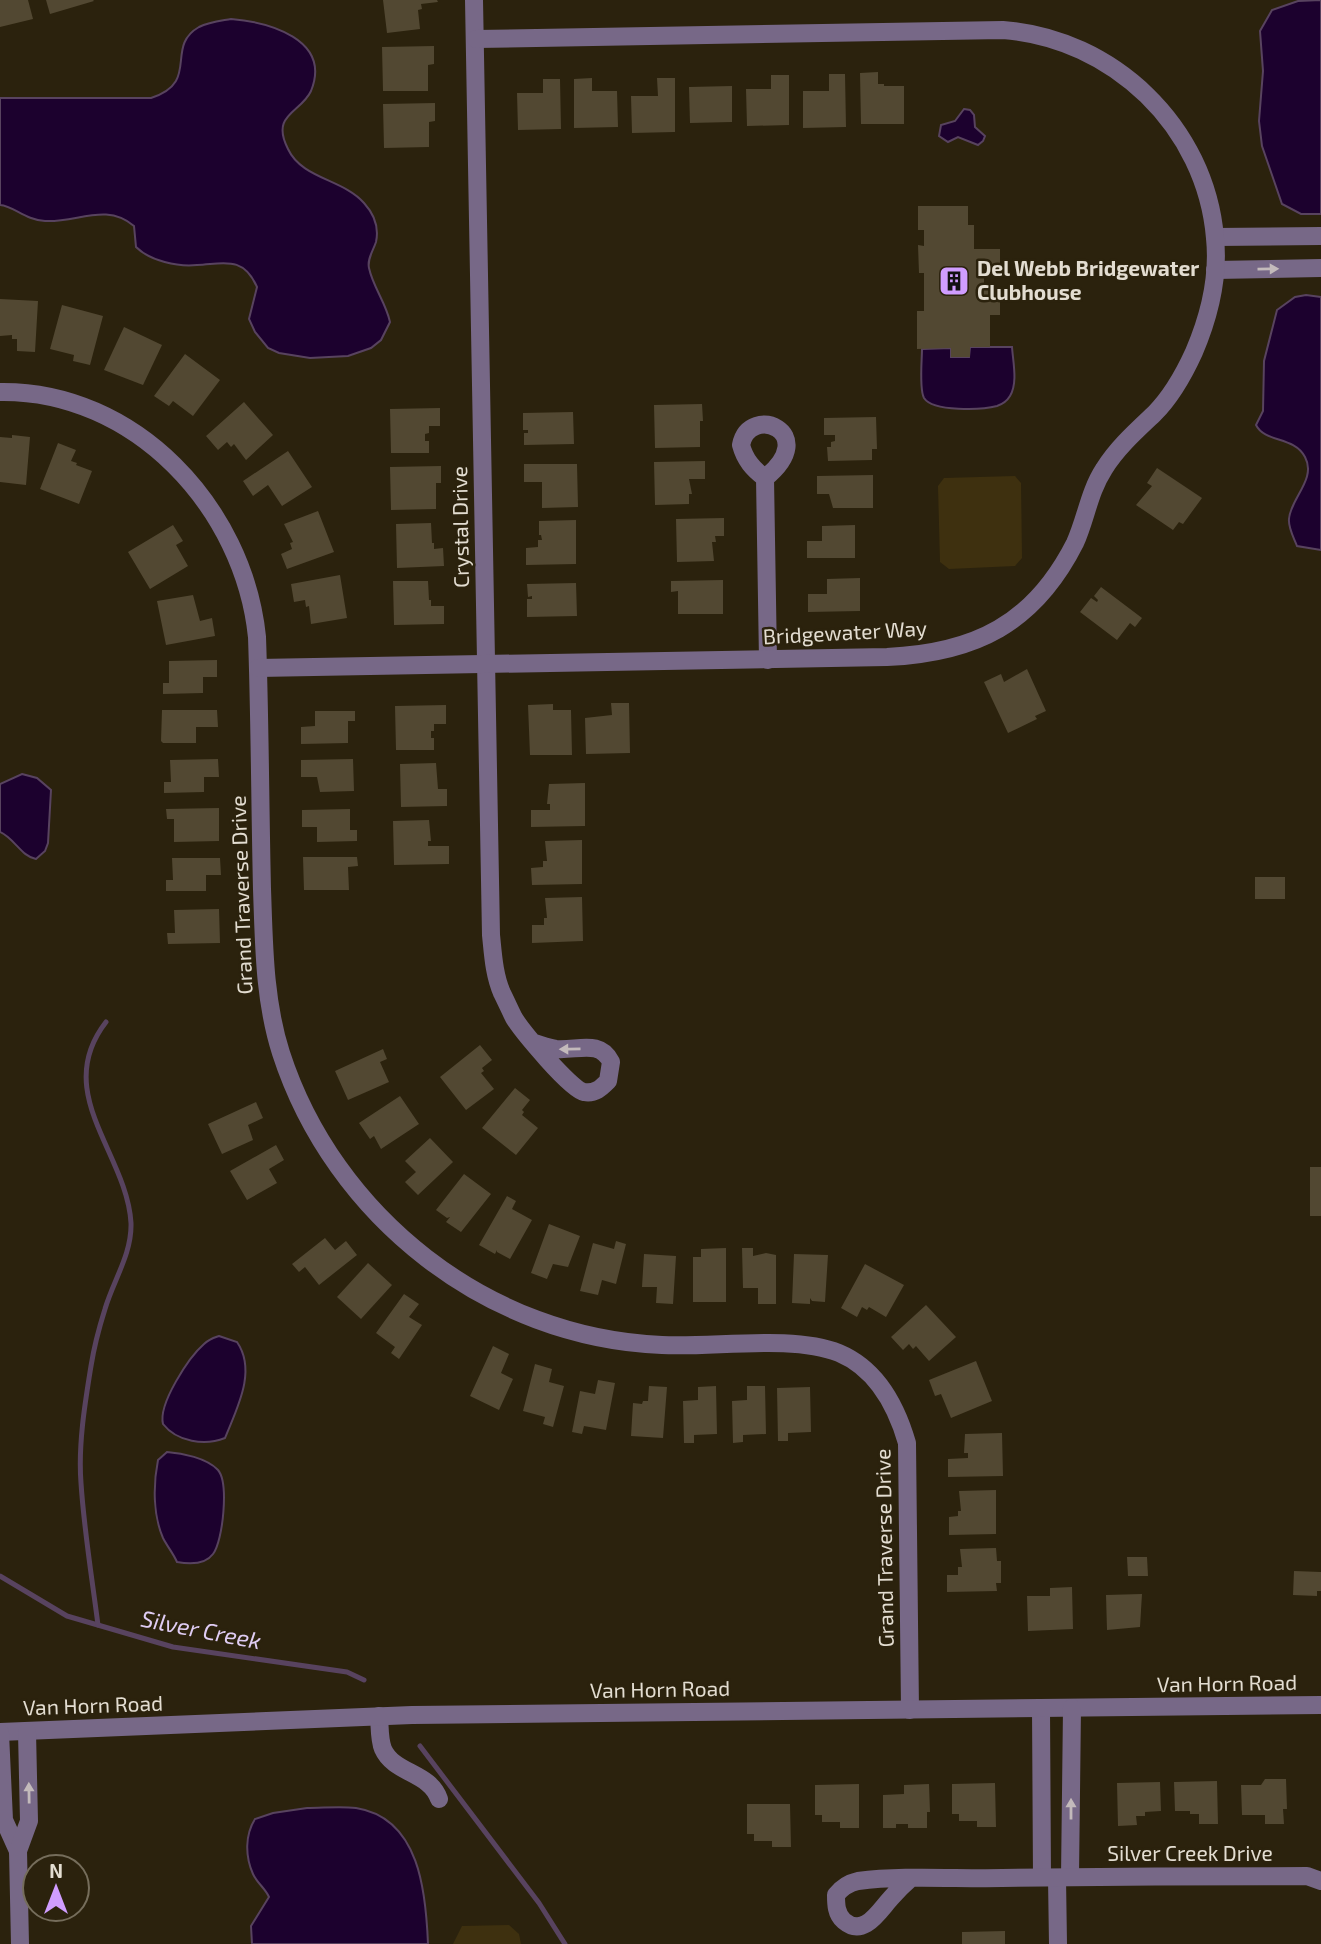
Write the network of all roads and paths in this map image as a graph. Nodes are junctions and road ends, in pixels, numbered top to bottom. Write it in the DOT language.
graph roads {
  1 [pos="474,0"];
  2 [pos="476,39"];
  3 [pos="1321,236"];
  4 [pos="1216,237"];
  5 [pos="1321,268"];
  6 [pos="1215,270"];
  7 [pos="0,392"];
  8 [pos="765,478"];
  9 [pos="768,660"];
  10 [pos="486,665"];
  11 [pos="258,668"];
  12 [pos="534,1042"];
  13 [pos="1321,1705"];
  14 [pos="1072,1708"];
  15 [pos="1041,1709"];
  16 [pos="910,1710"];
  17 [pos="379,1716"];
  18 [pos="27,1732"];
  19 [pos="0,1733"];
  20 [pos="439,1799"];
  21 [pos="18,1851"];
  22 [pos="1057,1877"];
  23 [pos="910,1879"];
  24 [pos="1321,1881"];
  25 [pos="20,1944"];
  26 [pos="1058,1944"];
  1 -- 2 [label="street, Crystal Drive"];
  2 -- 4 [label="street, Bridgewater Way"];
  2 -- 10 [label="street, Crystal Drive"];
  3 -- 4 [label="street"];
  4 -- 6 [label="street, Bridgewater Way"];
  6 -- 5 [label="street, one-way"];
  6 -- 9 [label="street, Bridgewater Way"];
  7 -- 11 [label="street, Grand Traverse Drive"];
  8 -- 9 [label="street"];
  9 -- 10 [label="street, Bridgewater Way"];
  10 -- 11 [label="street, Bridgewater Way"];
  10 -- 12 [label="street, Crystal Drive"];
  11 -- 16 [label="street, Grand Traverse Drive"];
  13 -- 14 [label="street, Van Horn Road"];
  14 -- 15 [label="street, Van Horn Road"];
  22 -- 14 [label="street, one-way"];
  15 -- 16 [label="street, Van Horn Road"];
  15 -- 22 [label="street"];
  16 -- 17 [label="street, Van Horn Road"];
  17 -- 18 [label="street, Van Horn Road"];
  17 -- 20 [label="street"];
  18 -- 19 [label="street, Van Horn Road"];
  21 -- 18 [label="street, one-way"];
  19 -- 21 [label="street"];
  21 -- 25 [label="street"];
  22 -- 23 [label="street, Silver Creek Drive"];
  22 -- 24 [label="street, Silver Creek Drive"];
  22 -- 26 [label="street"];
}
